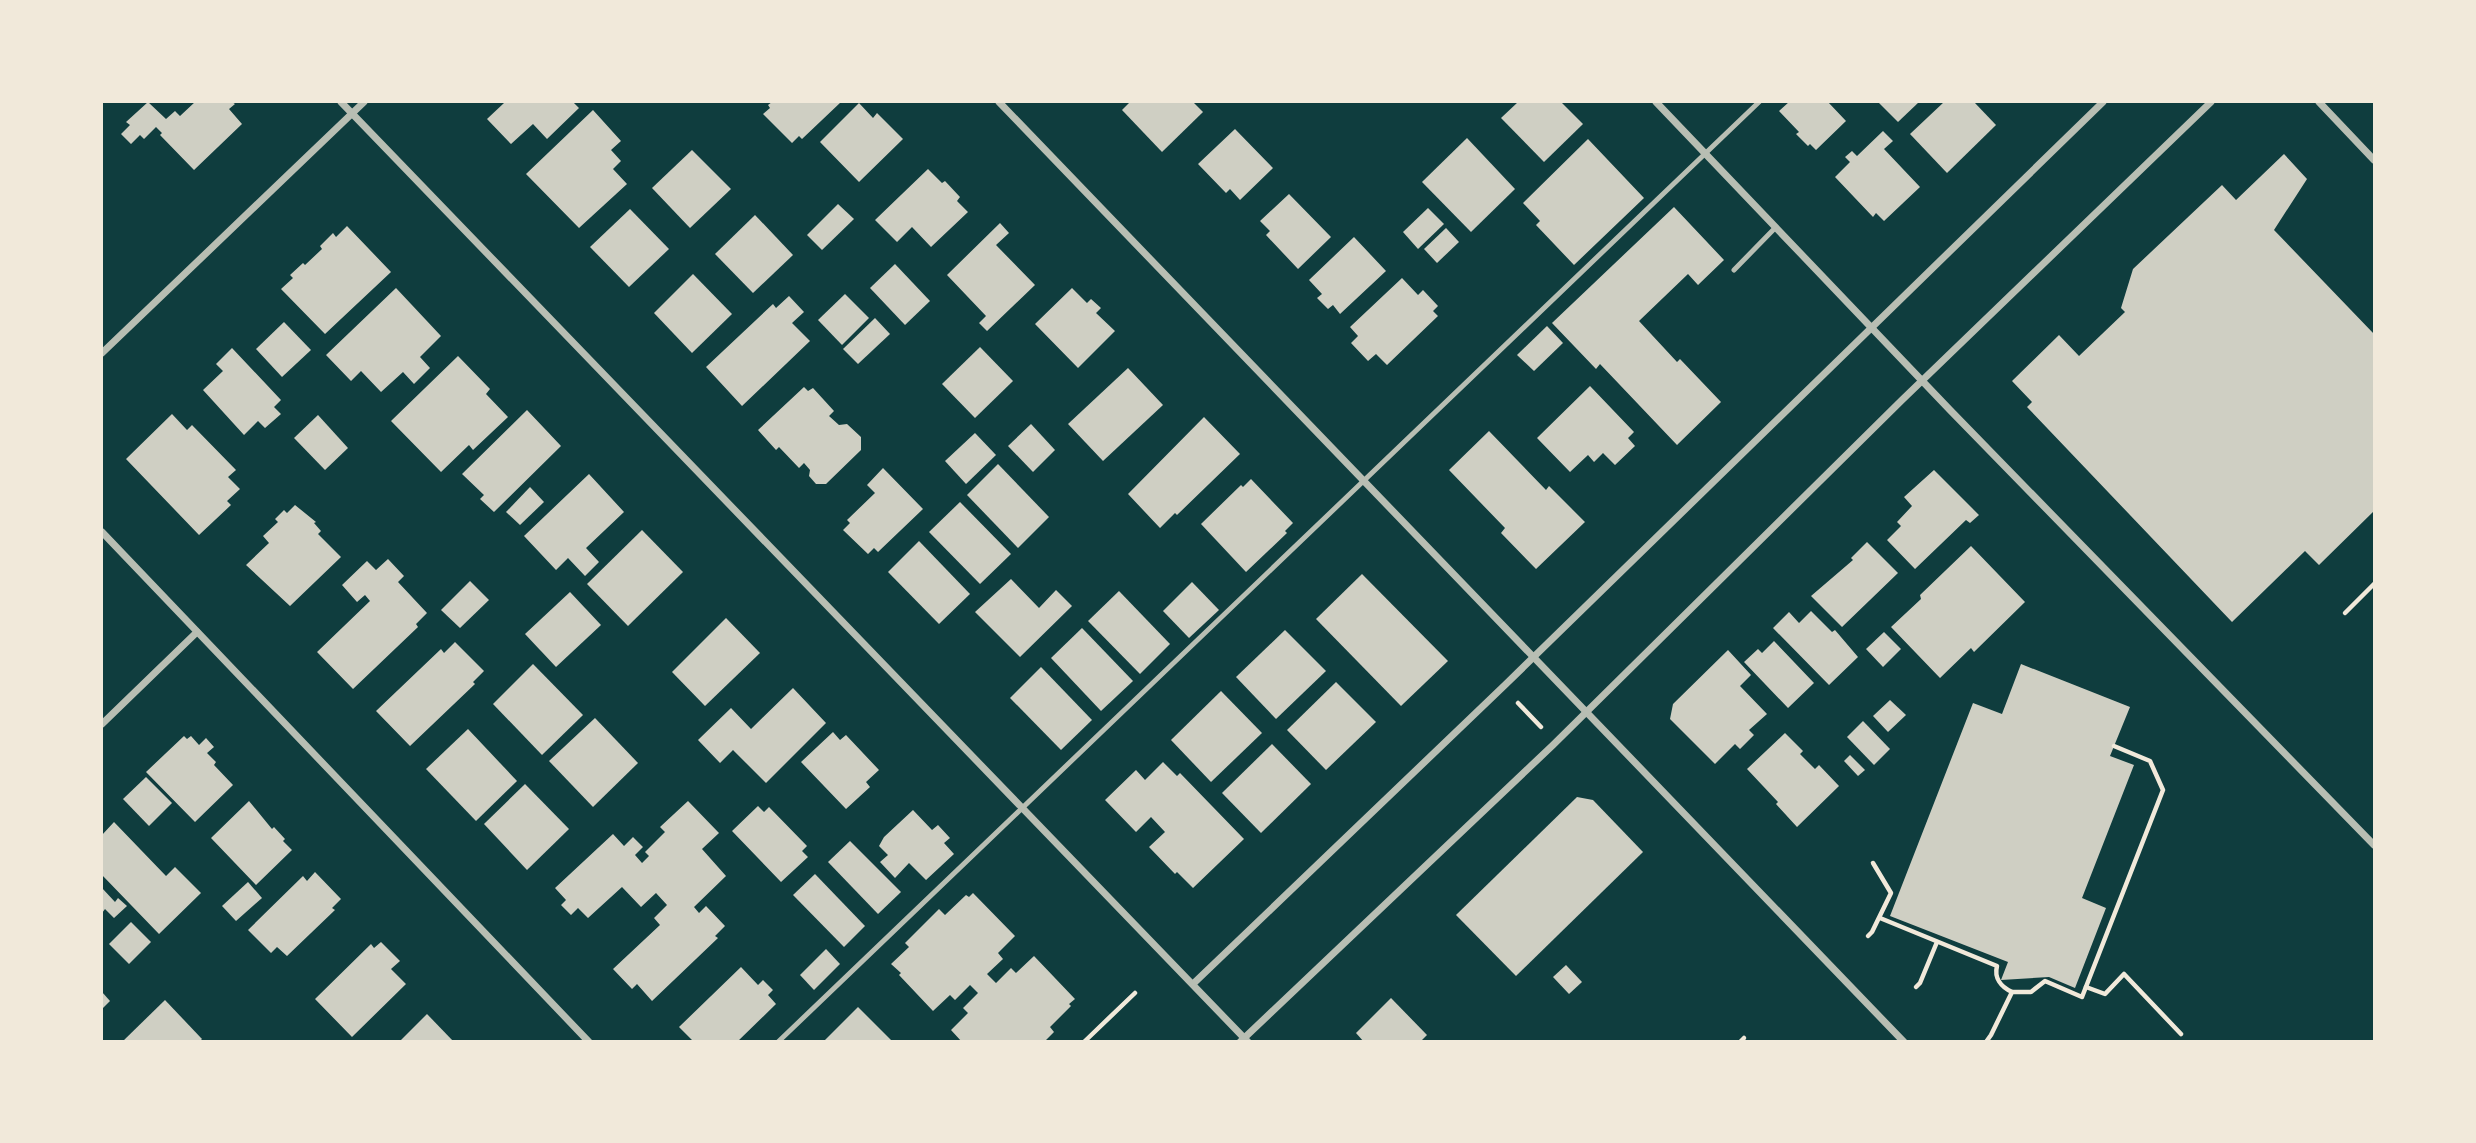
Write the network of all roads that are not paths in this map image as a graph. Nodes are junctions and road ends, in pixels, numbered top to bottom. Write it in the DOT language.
graph roads {
  1 [pos="341,102"];
  2 [pos="364,102"];
  3 [pos="999,102"];
  4 [pos="1656,102"];
  5 [pos="1759,102"];
  6 [pos="2103,102"];
  7 [pos="2211,102"];
  8 [pos="2319,102"];
  9 [pos="352,113"];
  10 [pos="1706,153"];
  11 [pos="2375,160"];
  12 [pos="1776,227"];
  13 [pos="1734,270"];
  14 [pos="1872,327"];
  15 [pos="102,353"];
  16 [pos="1923,381"];
  17 [pos="1363,479"];
  18 [pos="102,532"];
  19 [pos="197,632"];
  20 [pos="1533,656"];
  21 [pos="1587,712"];
  22 [pos="102,724"];
  23 [pos="1022,806"];
  24 [pos="2375,845"];
  25 [pos="1194,984"];
  26 [pos="1244,1040"];
  27 [pos="589,1041"];
  28 [pos="778,1041"];
  29 [pos="1904,1041"];
  1 -- 9 [label="street"];
  2 -- 9 [label="street"];
  3 -- 17 [label="street"];
  4 -- 10 [label="street"];
  5 -- 10 [label="lane"];
  6 -- 14 [label="street"];
  7 -- 16 [label="street"];
  8 -- 11 [label="street"];
  9 -- 15 [label="street"];
  9 -- 23 [label="street"];
  10 -- 12 [label="street"];
  10 -- 17 [label="lane"];
  12 -- 13 [label="lane"];
  12 -- 14 [label="street"];
  14 -- 16 [label="street"];
  14 -- 20 [label="street"];
  16 -- 21 [label="street"];
  16 -- 24 [label="street"];
  17 -- 20 [label="street"];
  17 -- 23 [label="lane"];
  18 -- 19 [label="street"];
  19 -- 22 [label="street"];
  19 -- 27 [label="street"];
  20 -- 21 [label="street"];
  20 -- 25 [label="street"];
  21 -- 26 [label="street"];
  21 -- 29 [label="street"];
  23 -- 25 [label="street"];
  23 -- 28 [label="lane"];
  25 -- 26 [label="street"];
}
